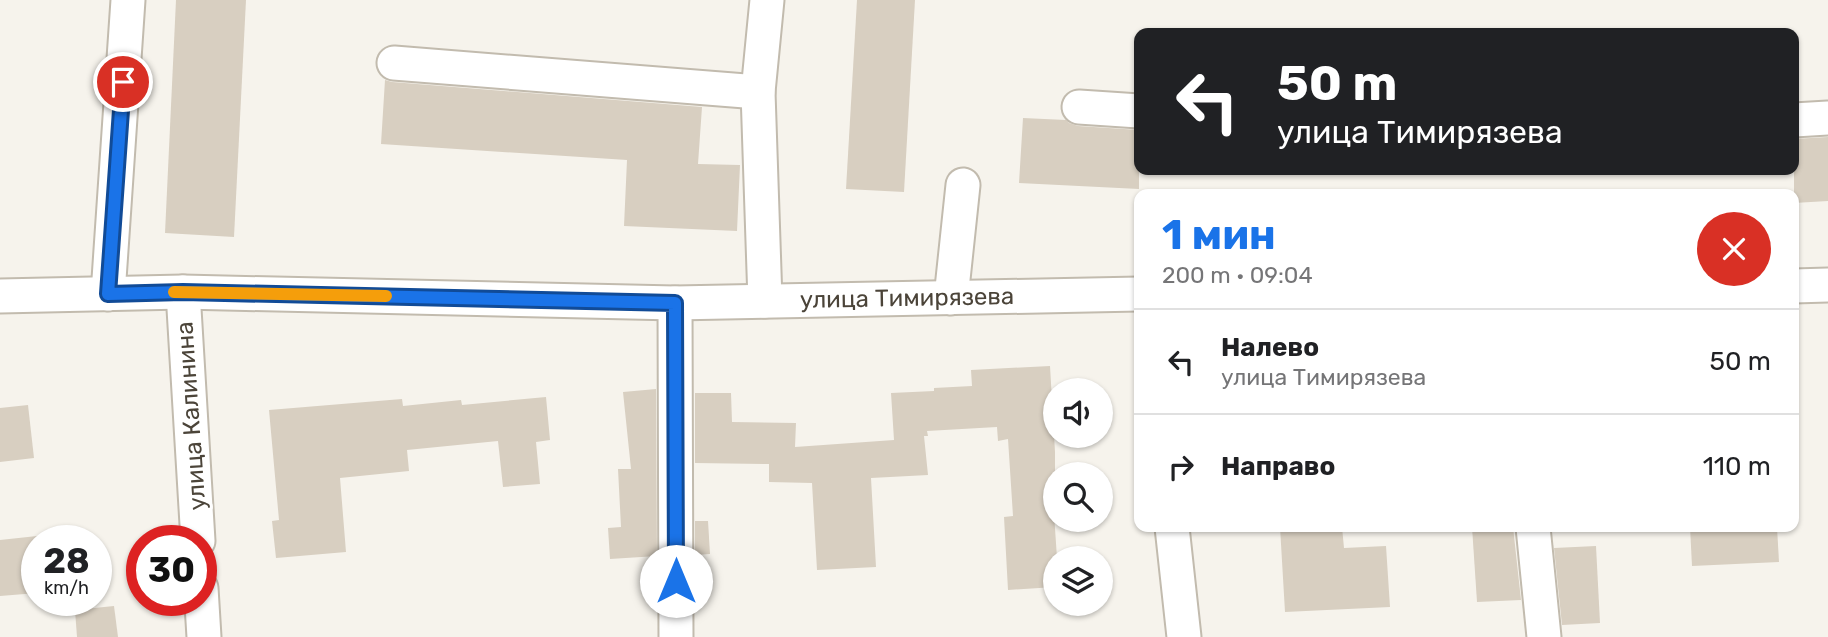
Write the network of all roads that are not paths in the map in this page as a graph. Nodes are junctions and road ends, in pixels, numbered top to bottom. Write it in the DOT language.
graph roads {
  1 [pos="128,0"];
  2 [pos="767,0"];
  3 [pos="394,63"];
  4 [pos="758,92"];
  5 [pos="1079,107"];
  6 [pos="1134,111"];
  7 [pos="1828,118"];
  8 [pos="1799,120"];
  9 [pos="963,185"];
  10 [pos="1828,285"];
  11 [pos="1799,286"];
  12 [pos="183,292"];
  13 [pos="108,294"];
  14 [pos="1134,294"];
  15 [pos="0,296"];
  16 [pos="951,298"];
  17 [pos="765,301"];
  18 [pos="675,303"];
  19 [pos="197,525"];
  20 [pos="1173,532"];
  21 [pos="1534,532"];
  22 [pos="203,616"];
  23 [pos="204,637"];
  24 [pos="676,637"];
  25 [pos="1185,637"];
  26 [pos="1544,637"];
  1 -- 13 [label="street"];
  2 -- 4 [label="street"];
  3 -- 4 [label="street"];
  4 -- 17 [label="street"];
  5 -- 6 [label="street"];
  7 -- 8 [label="street"];
  9 -- 16 [label="street"];
  10 -- 11 [label="street"];
  12 -- 13 [label="street, улица Тимирязева"];
  12 -- 18 [label="street, улица Тимирязева"];
  12 -- 19 [label="street, улица Калинина"];
  13 -- 15 [label="street, улица Тимирязева"];
  14 -- 16 [label="street, улица Тимирязева"];
  16 -- 17 [label="street, улица Тимирязева"];
  17 -- 18 [label="street, улица Тимирязева"];
  18 -- 24 [label="street"];
  20 -- 25 [label="street"];
  21 -- 26 [label="street"];
  22 -- 23 [label="street"];
}
